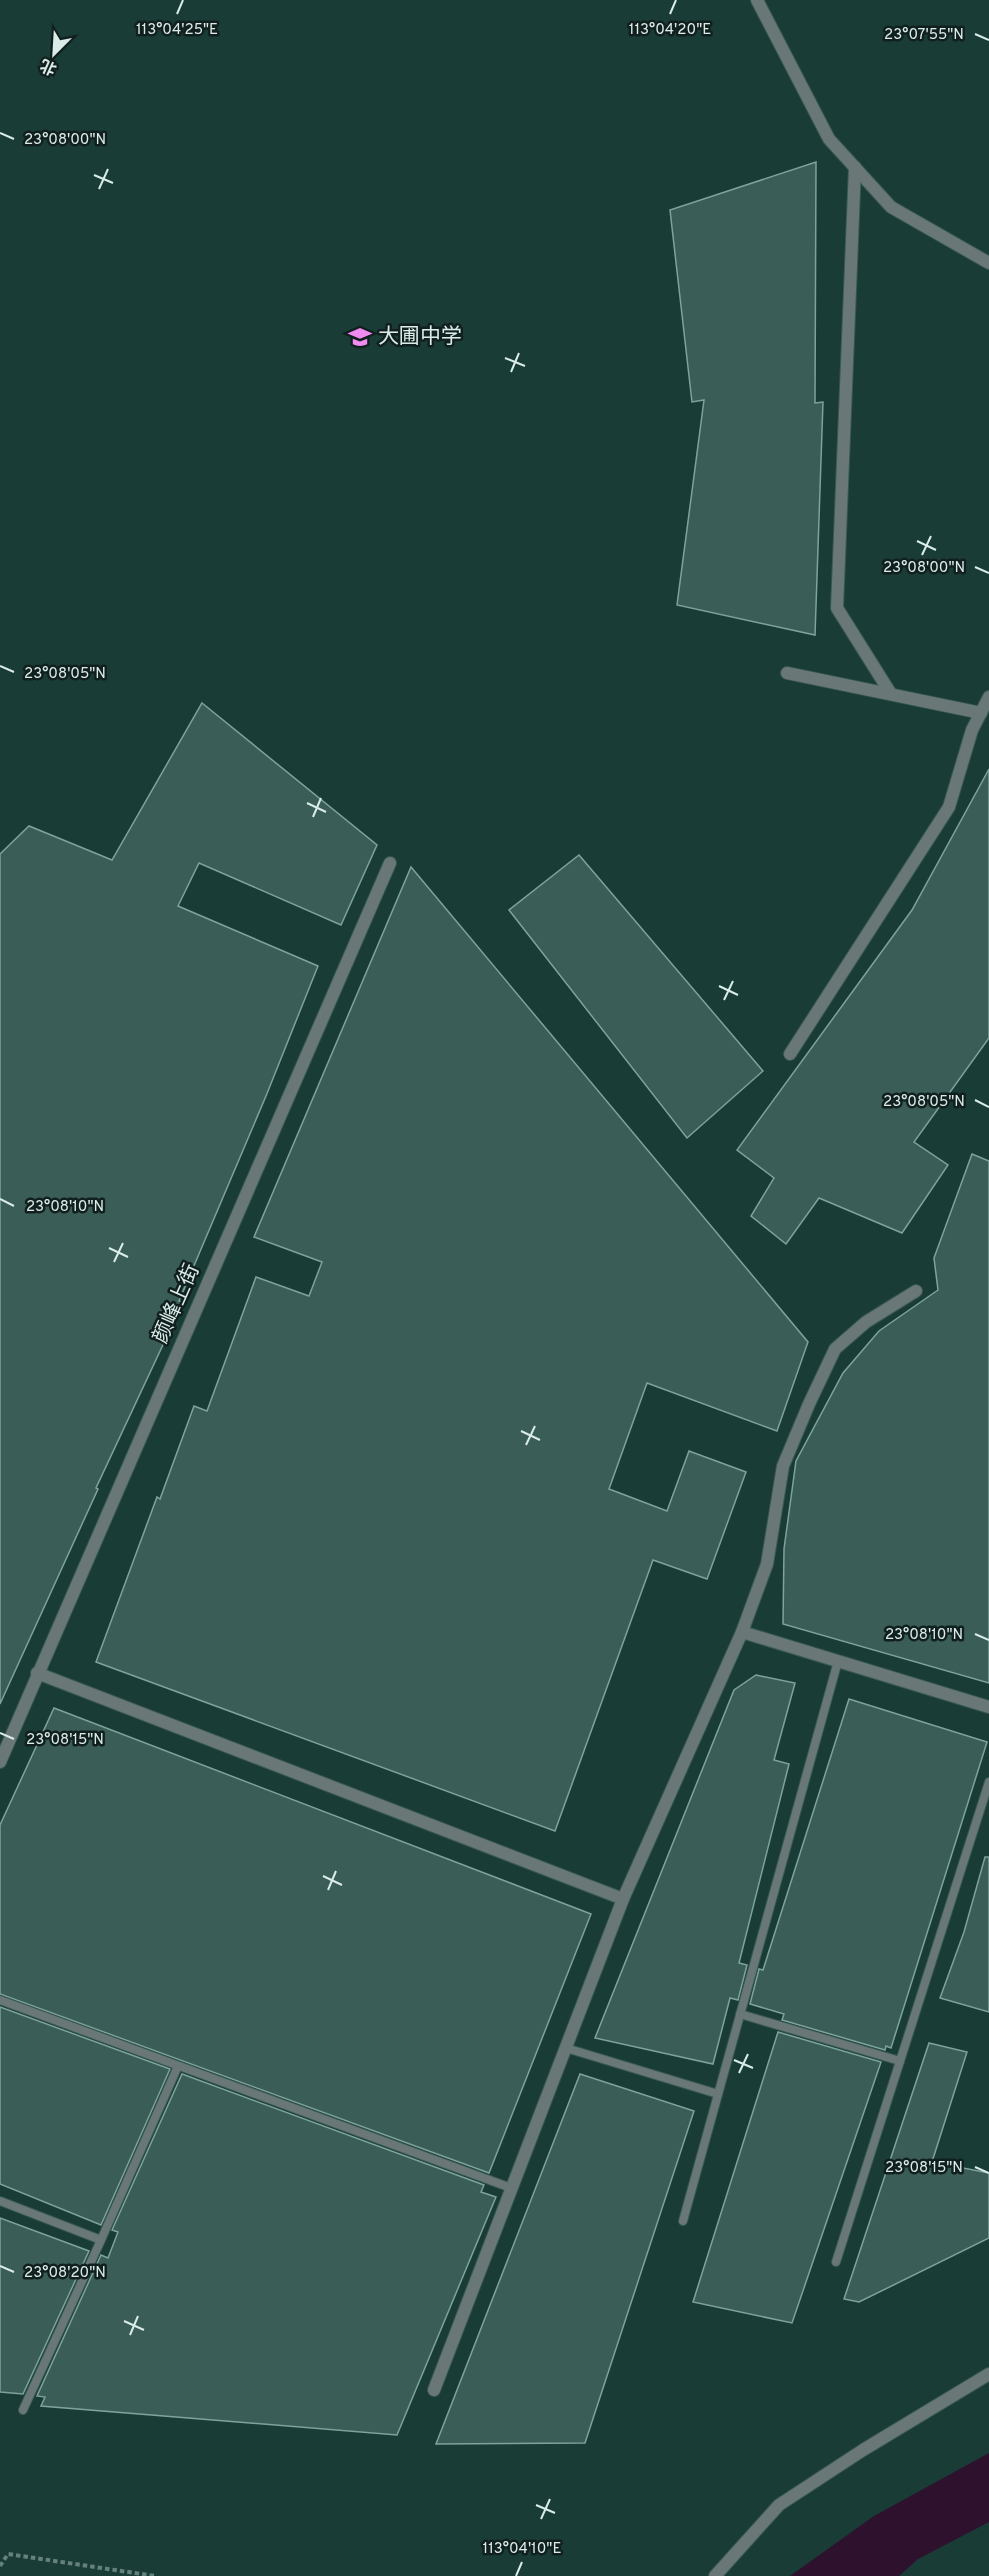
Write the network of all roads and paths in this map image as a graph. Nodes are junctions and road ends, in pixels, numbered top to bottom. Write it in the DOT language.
graph roads {
  1 [pos="757,0"];
  2 [pos="855,167"];
  3 [pos="989,263"];
  4 [pos="787,673"];
  5 [pos="891,694"];
  6 [pos="989,697"];
  7 [pos="981,713"];
  8 [pos="390,862"];
  9 [pos="790,1054"];
  10 [pos="916,1291"];
  11 [pos="742,1632"];
  12 [pos="838,1661"];
  13 [pos="38,1673"];
  14 [pos="989,1707"];
  15 [pos="0,1762"];
  16 [pos="989,1782"];
  17 [pos="623,1899"];
  18 [pos="0,2000"];
  19 [pos="740,2014"];
  20 [pos="566,2048"];
  21 [pos="900,2061"];
  22 [pos="178,2066"];
  23 [pos="718,2094"];
  24 [pos="511,2188"];
  25 [pos="0,2201"];
  26 [pos="682,2221"];
  27 [pos="101,2240"];
  28 [pos="836,2262"];
  29 [pos="989,2374"];
  30 [pos="434,2390"];
  31 [pos="23,2410"];
  32 [pos="0,2566"];
  33 [pos="156,2576"];
  34 [pos="715,2576"];
  1 -- 2 [label="street"];
  2 -- 3 [label="street"];
  2 -- 5 [label="street"];
  4 -- 5 [label="street"];
  5 -- 7 [label="street"];
  6 -- 7 [label="street"];
  7 -- 9 [label="street"];
  8 -- 13 [label="street, 颜峰上街"];
  10 -- 11 [label="street"];
  11 -- 12 [label="street"];
  11 -- 17 [label="street"];
  12 -- 14 [label="street"];
  12 -- 19 [label="lane"];
  13 -- 15 [label="street, 颜峰上街"];
  13 -- 17 [label="street"];
  16 -- 21 [label="lane"];
  17 -- 20 [label="street"];
  18 -- 22 [label="lane"];
  19 -- 21 [label="lane"];
  19 -- 23 [label="lane"];
  20 -- 23 [label="lane"];
  20 -- 24 [label="street"];
  21 -- 28 [label="lane"];
  22 -- 24 [label="lane"];
  22 -- 27 [label="lane"];
  23 -- 26 [label="lane"];
  24 -- 30 [label="street"];
  25 -- 27 [label="lane"];
  27 -- 31 [label="lane"];
  29 -- 34 [label="street"];
  32 -- 33 [label="path"];
}
